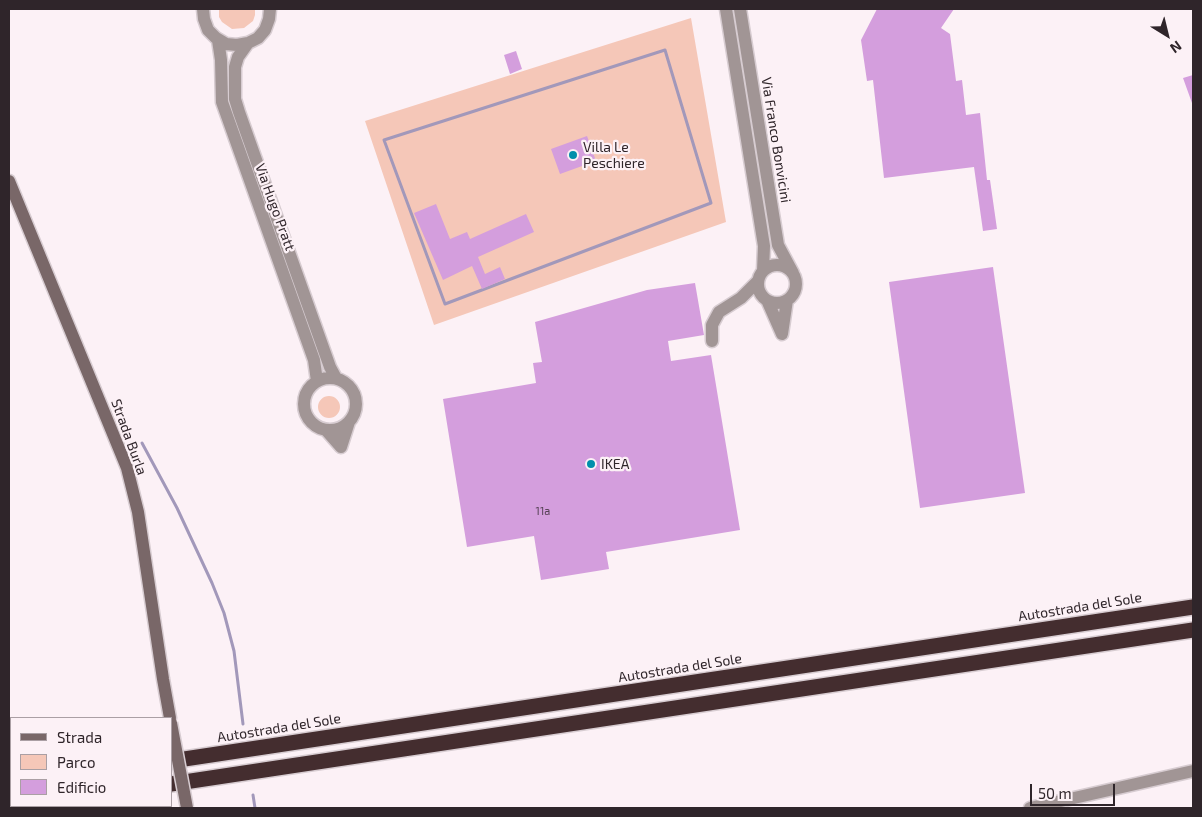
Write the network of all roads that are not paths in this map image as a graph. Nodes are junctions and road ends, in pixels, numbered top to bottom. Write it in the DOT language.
graph roads {
  1 [pos="203,9"];
  2 [pos="726,9"];
  3 [pos="740,9"];
  4 [pos="272,10"];
  5 [pos="218,40"];
  6 [pos="248,44"];
  7 [pos="9,181"];
  8 [pos="793,273"];
  9 [pos="761,276"];
  10 [pos="741,298"];
  11 [pos="766,298"];
  12 [pos="786,300"];
  13 [pos="712,341"];
  14 [pos="336,378"];
  15 [pos="317,381"];
  16 [pos="349,422"];
  17 [pos="326,430"];
  18 [pos="1193,607"];
  19 [pos="1193,630"];
  20 [pos="170,717"];
  21 [pos="172,729"];
  22 [pos="172,761"];
  23 [pos="1193,771"];
  24 [pos="172,784"];
  25 [pos="187,808"];
  26 [pos="1030,808"];
  1 -- 5 [label="street"];
  2 -- 9 [label="street, Via Franco Bonvicini"];
  3 -- 8 [label="street, Via Franco Bonvicini"];
  4 -- 6 [label="street, Via Hugo Pratt"];
  5 -- 6 [label="street"];
  5 -- 15 [label="street, Via Hugo Pratt"];
  6 -- 14 [label="street, Via Hugo Pratt"];
  7 -- 20 [label="main road, Strada Burla"];
  8 -- 9 [label="street"];
  8 -- 12 [label="street"];
  9 -- 10 [label="street"];
  9 -- 11 [label="street, Via Franco Bonvicini"];
  10 -- 11 [label="street"];
  10 -- 13 [label="street"];
  11 -- 12 [label="street"];
  11 -- 12 [label="street, Via Franco Bonvicini"];
  14 -- 15 [label="street"];
  14 -- 16 [label="street"];
  15 -- 17 [label="street"];
  16 -- 17 [label="street"];
  16 -- 17 [label="street"];
  18 -- 22 [label="highway, Autostrada del Sole"];
  19 -- 24 [label="highway"];
  21 -- 25 [label="main road, bridge"];
  23 -- 26 [label="street"];
}
